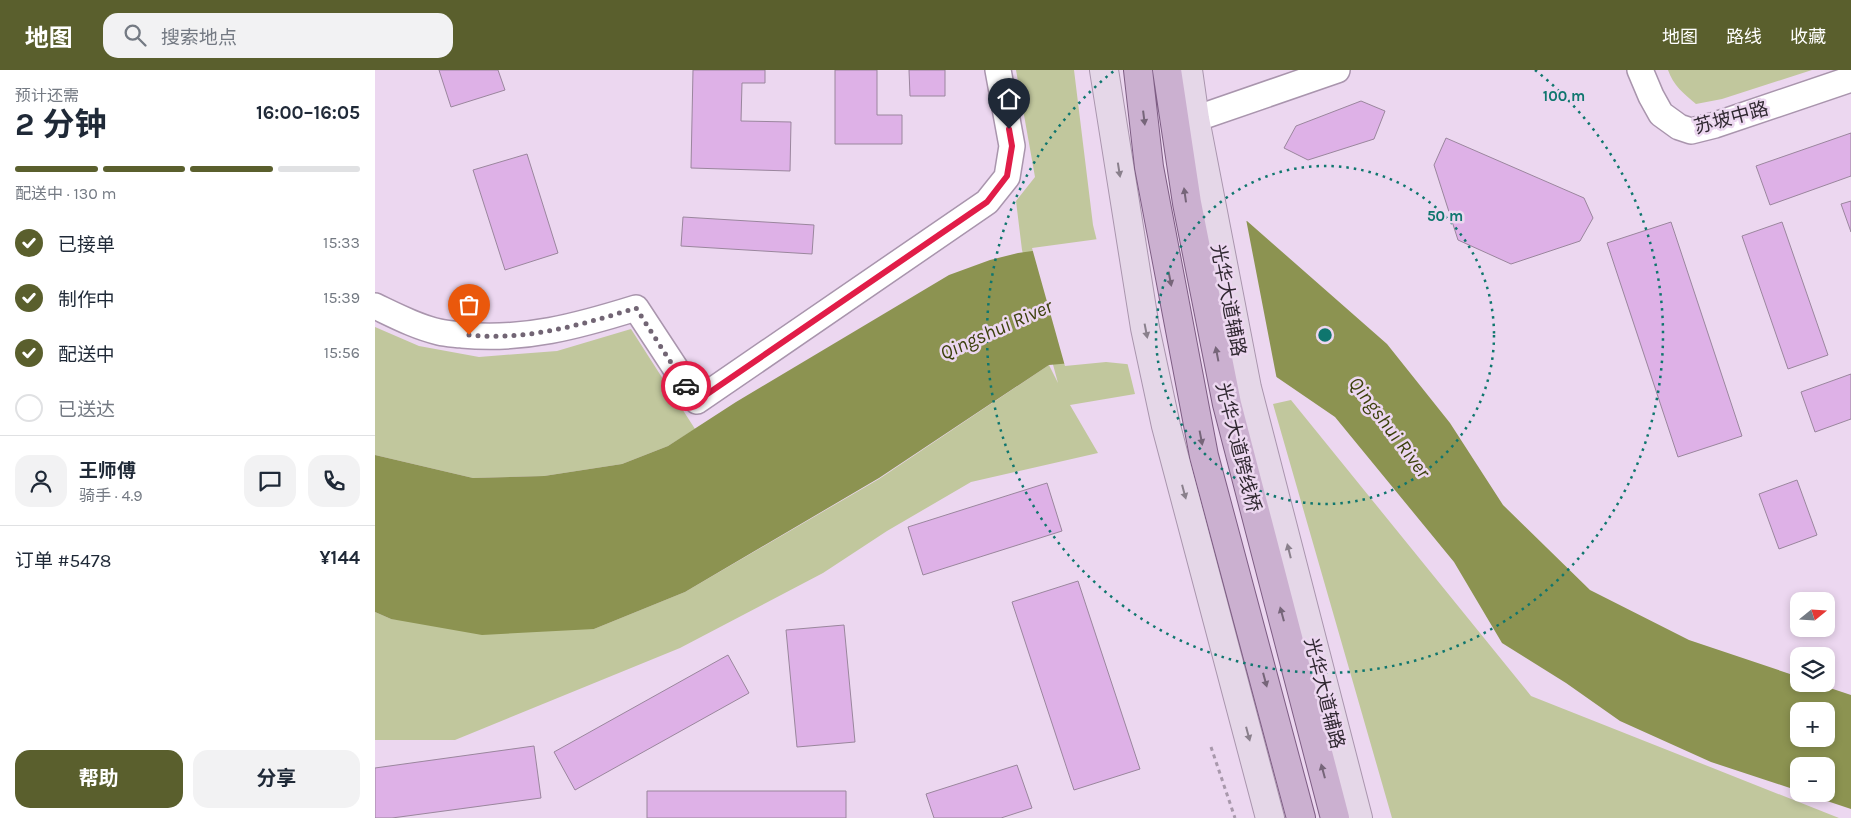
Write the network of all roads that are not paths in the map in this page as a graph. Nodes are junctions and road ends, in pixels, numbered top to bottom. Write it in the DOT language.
graph roads {
  1 [pos="998,70"];
  2 [pos="1104,70"];
  3 [pos="1138,70"];
  4 [pos="1167,70"];
  5 [pos="1188,70"];
  6 [pos="1337,70"];
  7 [pos="1640,70"];
  8 [pos="1851,80"];
  9 [pos="1195,119"];
  10 [pos="375,306"];
  11 [pos="1270,818"];
  12 [pos="1301,818"];
  13 [pos="1335,818"];
  14 [pos="1357,818"];
  1 -- 10 [label="street"];
  2 -- 11 [label="street, one-way"];
  3 -- 12 [label="main road, 光华大道跨线桥, one-way"];
  13 -- 4 [label="main road, 光华大道跨线桥, one-way"];
  5 -- 9 [label="street, 光华大道辅路"];
  6 -- 9 [label="street"];
  7 -- 8 [label="street, 苏坡中路"];
  14 -- 9 [label="street, 光华大道辅路, one-way"];
}
